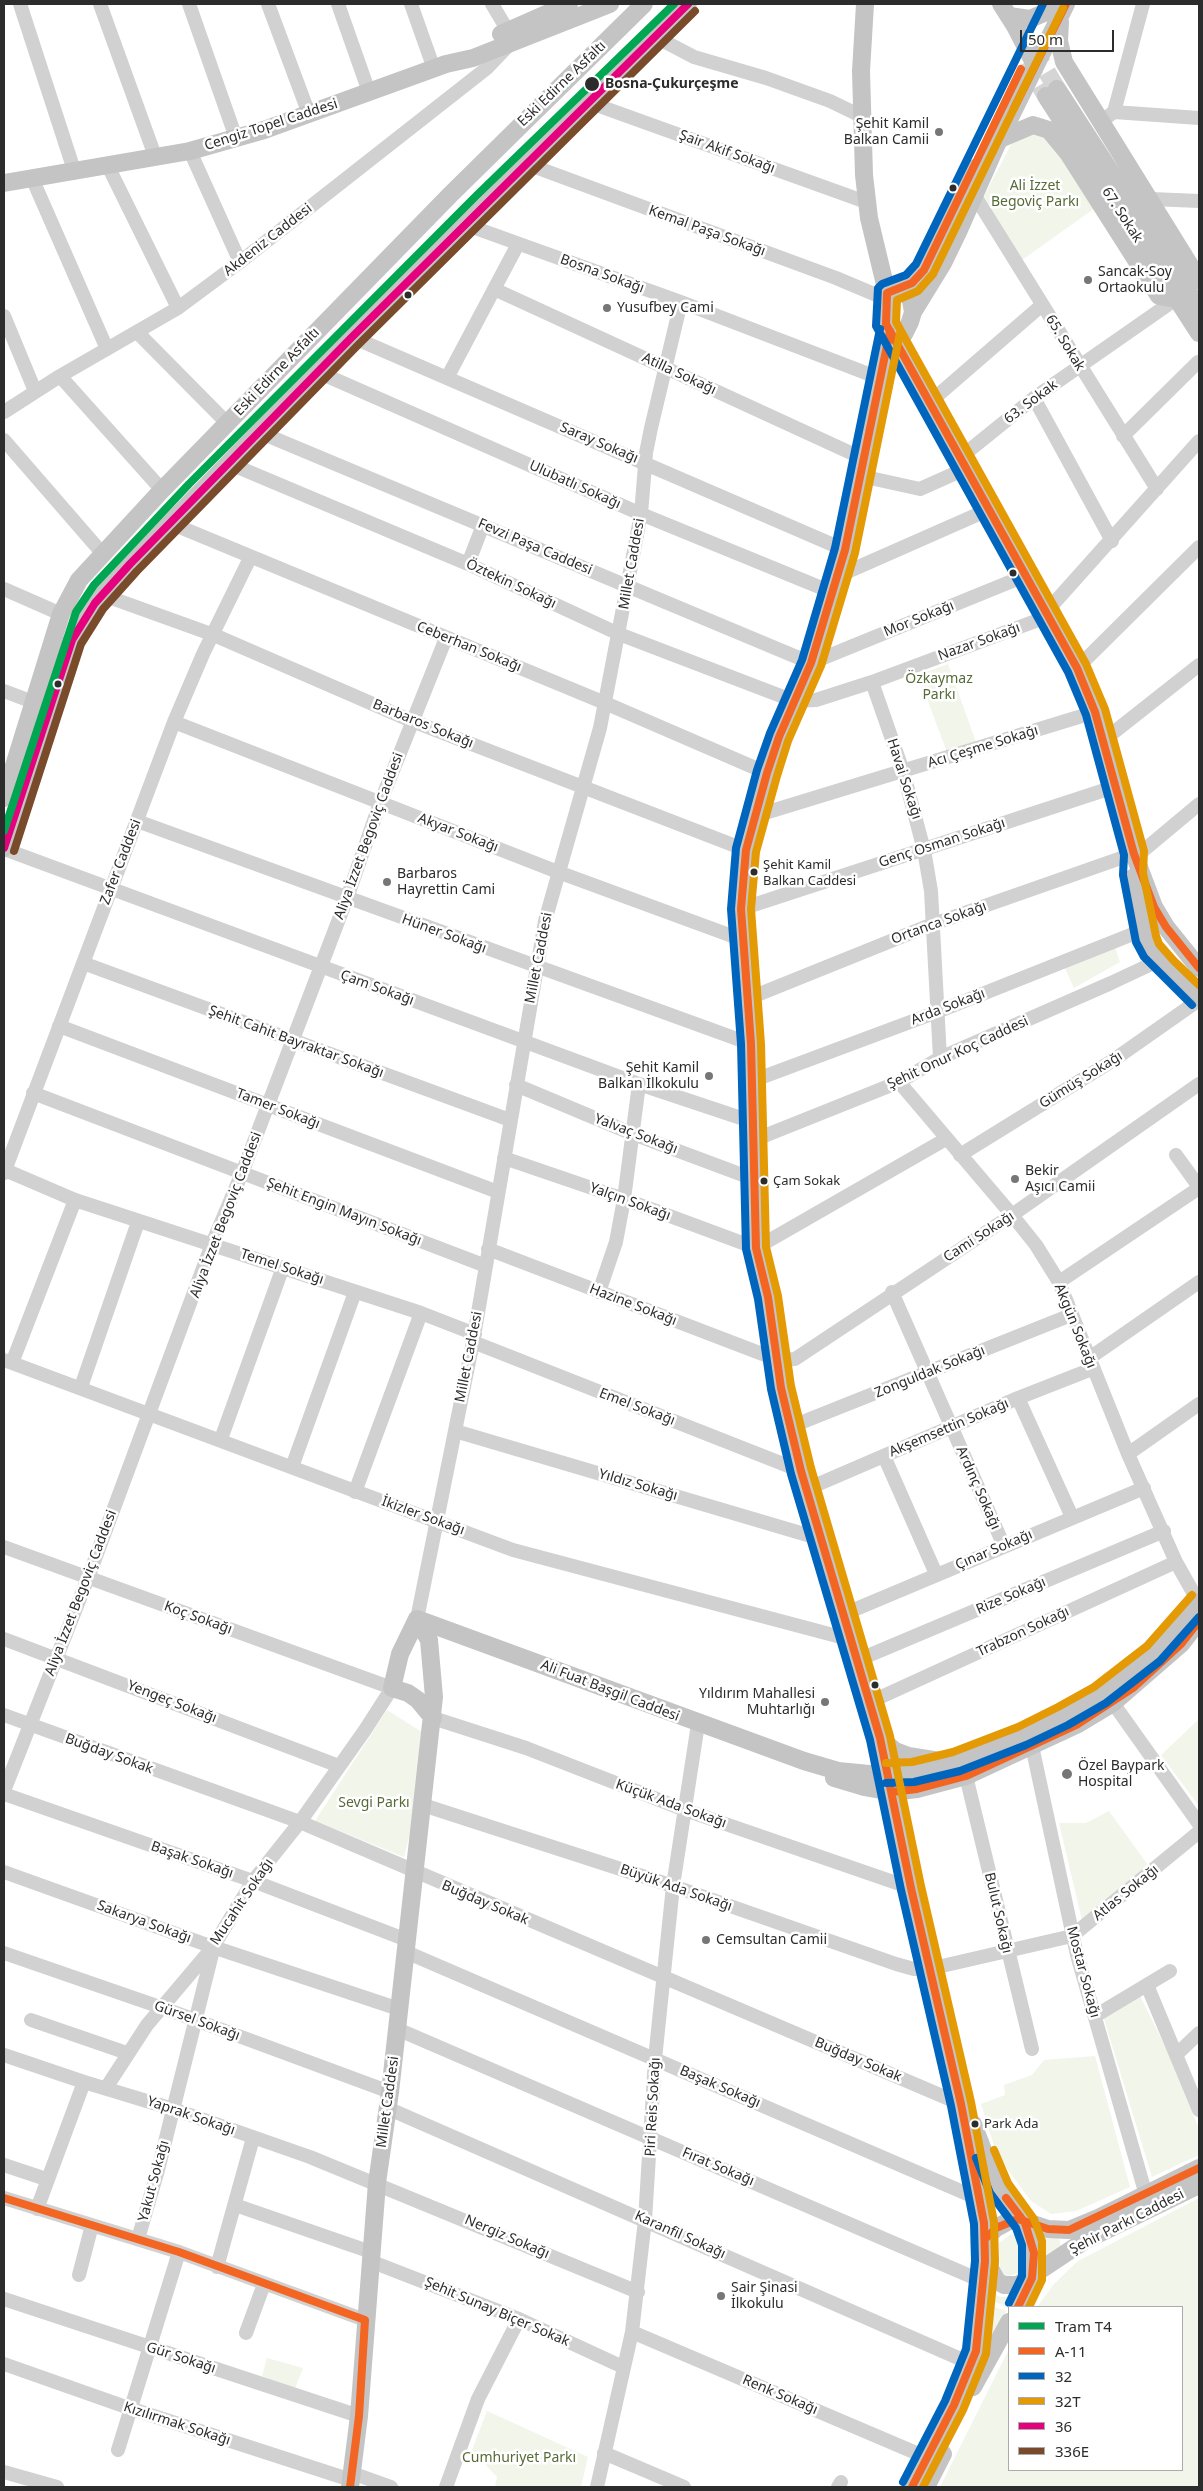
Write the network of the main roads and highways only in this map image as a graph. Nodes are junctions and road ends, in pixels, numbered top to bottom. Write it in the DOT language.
graph roads {
  1 [pos="569,4"];
  2 [pos="610,4"];
  3 [pos="644,4"];
  4 [pos="688,4"];
  5 [pos="865,4"];
  6 [pos="988,4"];
  7 [pos="1058,7"];
  8 [pos="1005,10"];
  9 [pos="531,27"];
  10 [pos="1032,60"];
  11 [pos="1000,139"];
  12 [pos="4,183"];
  13 [pos="1199,280"];
  14 [pos="891,294"];
  15 [pos="1176,299"];
  16 [pos="1199,308"];
  17 [pos="913,312"];
  18 [pos="1199,333"];
  19 [pos="892,334"];
  20 [pos="83,574"];
  21 [pos="103,595"];
  22 [pos="5,789"];
  23 [pos="4,849"];
  24 [pos="1134,854"];
  25 [pos="1174,936"];
  26 [pos="1194,950"];
  27 [pos="1159,959"];
  28 [pos="1199,968"];
  29 [pos="1199,999"];
  30 [pos="1199,1603"];
  31 [pos="417,1619"];
  32 [pos="1199,1621"];
  33 [pos="465,1636"];
  34 [pos="431,1650"];
  35 [pos="433,1684"];
  36 [pos="400,1691"];
  37 [pos="432,1718"];
  38 [pos="880,1738"];
  39 [pos="804,1761"];
  40 [pos="961,1769"];
  41 [pos="886,1773"];
  42 [pos="892,1792"];
  43 [pos="961,2104"];
  44 [pos="1199,2168"];
  45 [pos="1199,2185"];
  46 [pos="1149,2201"];
  47 [pos="1025,2223"];
  48 [pos="985,2239"];
  49 [pos="985,2261"];
  50 [pos="1032,2278"];
  51 [pos="1018,2306"];
  52 [pos="1008,2324"];
  53 [pos="351,2480"];
  54 [pos="912,2487"];
  55 [pos="926,2487"];
  1 -- 9 [label="main road, Cengiz Topel Caddesi"];
  2 -- 9 [label="main road"];
  3 -- 20 [label="main road, Eski Edirne Asfaltı"];
  4 -- 21 [label="main road, Eski Edirne Asfaltı"];
  5 -- 14 [label="main road"];
  6 -- 10 [label="main road"];
  7 -- 8 [label="main road"];
  7 -- 10 [label="main road"];
  7 -- 13 [label="main road"];
  8 -- 10 [label="main road"];
  9 -- 12 [label="main road, Cengiz Topel Caddesi"];
  10 -- 11 [label="main road"];
  10 -- 14 [label="main road"];
  11 -- 15 [label="main road"];
  11 -- 17 [label="main road"];
  14 -- 17 [label="main road"];
  14 -- 19 [label="main road"];
  15 -- 16 [label="main road, 67. Sokak"];
  15 -- 18 [label="main road, 67. Sokak"];
  17 -- 19 [label="main road"];
  19 -- 24 [label="main road"];
  19 -- 38 [label="main road"];
  20 -- 21 [label="main road"];
  20 -- 22 [label="main road, Eski Edirne Asfaltı"];
  21 -- 23 [label="main road, Eski Edirne Asfaltı"];
  24 -- 25 [label="main road"];
  24 -- 27 [label="main road"];
  25 -- 26 [label="main road"];
  25 -- 27 [label="main road"];
  26 -- 27 [label="main road"];
  26 -- 28 [label="main road"];
  27 -- 29 [label="main road"];
  30 -- 40 [label="main road"];
  31 -- 33 [label="main road, Ali Fuat Başgil Caddesi"];
  31 -- 34 [label="main road, Millet Caddesi"];
  31 -- 36 [label="main road"];
  32 -- 40 [label="main road"];
  33 -- 34 [label="main road"];
  33 -- 39 [label="main road, Ali Fuat Başgil Caddesi"];
  34 -- 35 [label="main road, Millet Caddesi"];
  35 -- 36 [label="main road"];
  35 -- 37 [label="main road, Millet Caddesi"];
  36 -- 37 [label="main road"];
  37 -- 53 [label="main road, Millet Caddesi"];
  38 -- 40 [label="main road"];
  38 -- 41 [label="main road"];
  39 -- 41 [label="main road"];
  39 -- 42 [label="main road"];
  40 -- 41 [label="main road"];
  40 -- 42 [label="main road"];
  41 -- 42 [label="main road"];
  42 -- 43 [label="main road"];
  43 -- 47 [label="main road"];
  43 -- 48 [label="main road"];
  44 -- 46 [label="main road, Şehir Parkı Caddesi"];
  45 -- 46 [label="main road, Şehir Parkı Caddesi"];
  46 -- 47 [label="main road, Şehir Parkı Caddesi"];
  46 -- 50 [label="main road, Şehir Parkı Caddesi"];
  47 -- 48 [label="main road"];
  47 -- 50 [label="main road"];
  48 -- 49 [label="main road"];
  49 -- 50 [label="main road"];
  49 -- 54 [label="main road"];
  50 -- 51 [label="main road"];
  52 -- 55 [label="main road"];
}
